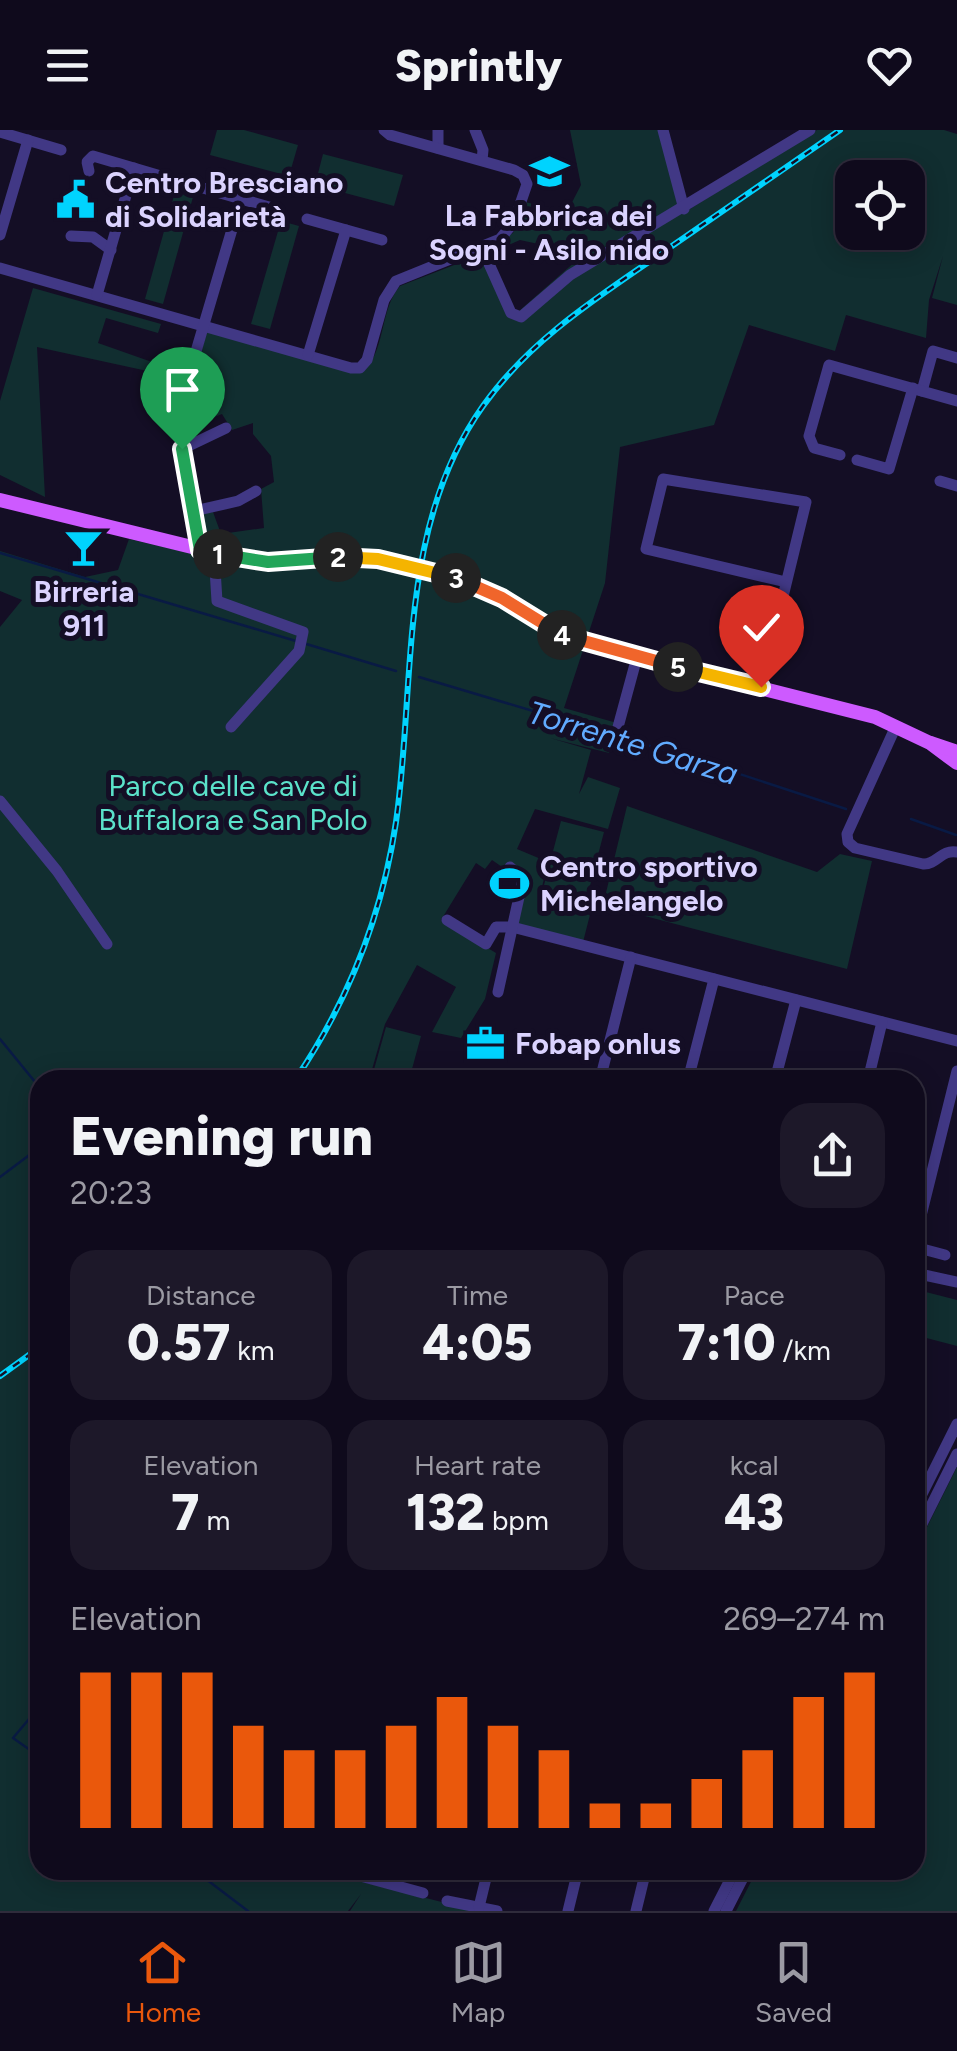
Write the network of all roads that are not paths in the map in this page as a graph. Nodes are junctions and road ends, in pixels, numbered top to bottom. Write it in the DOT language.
graph roads {
  1 [pos="372,130"];
  2 [pos="438,130"];
  3 [pos="476,130"];
  4 [pos="663,130"];
  5 [pos="810,130"];
  6 [pos="0,132"];
  7 [pos="387,132"];
  8 [pos="28,140"];
  9 [pos="438,148"];
  10 [pos="61,150"];
  11 [pos="482,160"];
  12 [pos="134,168"];
  13 [pos="89,171"];
  14 [pos="172,179"];
  15 [pos="203,188"];
  16 [pos="240,198"];
  17 [pos="684,208"];
  18 [pos="276,209"];
  19 [pos="307,218"];
  20 [pos="346,230"];
  21 [pos="0,234"];
  22 [pos="71,236"];
  23 [pos="382,240"];
  24 [pos="481,246"];
  25 [pos="111,250"];
  26 [pos="0,268"];
  27 [pos="98,295"];
  28 [pos="204,325"];
  29 [pos="308,354"];
  30 [pos="957,358"];
  31 [pos="917,390"];
  32 [pos="957,402"];
  33 [pos="226,428"];
  34 [pos="182,449"];
  35 [pos="840,455"];
  36 [pos="858,460"];
  37 [pos="940,481"];
  38 [pos="957,486"];
  39 [pos="256,492"];
  40 [pos="0,500"];
  41 [pos="194,511"];
  42 [pos="207,552"];
  43 [pos="786,582"];
  44 [pos="637,656"];
  45 [pos="761,687"];
  46 [pos="896,726"];
  47 [pos="231,727"];
  48 [pos="618,727"];
  49 [pos="930,743"];
  50 [pos="957,752"];
  51 [pos="957,763"];
  52 [pos="0,801"];
  53 [pos="957,852"];
  54 [pos="510,867"];
  55 [pos="446,920"];
  56 [pos="512,927"];
  57 [pos="107,944"];
  58 [pos="631,957"];
  59 [pos="714,979"];
  60 [pos="498,992"];
  61 [pos="796,1000"];
  62 [pos="882,1022"];
  63 [pos="957,1041"];
  64 [pos="603,1070"];
  65 [pos="691,1070"];
  66 [pos="778,1070"];
  67 [pos="870,1070"];
  68 [pos="957,1071"];
  69 [pos="925,1202"];
  70 [pos="925,1247"];
  71 [pos="945,1254"];
  72 [pos="925,1275"];
  73 [pos="957,1282"];
  74 [pos="957,1424"];
  75 [pos="957,1454"];
  76 [pos="925,1488"];
  77 [pos="925,1518"];
  78 [pos="374,1880"];
  79 [pos="396,1880"];
  80 [pos="486,1880"];
  81 [pos="576,1880"];
  82 [pos="644,1880"];
  83 [pos="730,1880"];
  84 [pos="743,1880"];
  85 [pos="394,1886"];
  86 [pos="423,1893"];
  87 [pos="446,1901"];
  88 [pos="479,1908"];
  89 [pos="497,1911"];
  90 [pos="568,1911"];
  91 [pos="636,1911"];
  92 [pos="714,1911"];
  93 [pos="726,1911"];
  1 -- 7 [label="street"];
  2 -- 9 [label="street"];
  3 -- 11 [label="street"];
  4 -- 17 [label="street"];
  5 -- 17 [label="street"];
  6 -- 8 [label="street"];
  7 -- 9 [label="street"];
  8 -- 10 [label="street"];
  8 -- 21 [label="street"];
  9 -- 11 [label="street"];
  11 -- 24 [label="street"];
  12 -- 13 [label="street"];
  12 -- 14 [label="street"];
  12 -- 25 [label="street"];
  15 -- 16 [label="street"];
  16 -- 18 [label="street"];
  16 -- 28 [label="street"];
  17 -- 24 [label="street"];
  19 -- 20 [label="street"];
  20 -- 23 [label="street"];
  20 -- 29 [label="street"];
  22 -- 25 [label="street"];
  24 -- 29 [label="street"];
  25 -- 27 [label="street"];
  26 -- 27 [label="street"];
  27 -- 28 [label="street"];
  28 -- 29 [label="street"];
  28 -- 34 [label="street"];
  30 -- 31 [label="street"];
  31 -- 32 [label="street"];
  31 -- 35 [label="street"];
  31 -- 36 [label="street"];
  33 -- 34 [label="street"];
  34 -- 41 [label="street"];
  37 -- 38 [label="street"];
  39 -- 41 [label="street"];
  40 -- 42 [label="main road"];
  41 -- 42 [label="street"];
  42 -- 44 [label="main road"];
  42 -- 47 [label="street"];
  43 -- 43 [label="street"];
  43 -- 45 [label="street"];
  44 -- 45 [label="main road"];
  44 -- 48 [label="street"];
  45 -- 46 [label="main road"];
  46 -- 49 [label="main road"];
  46 -- 53 [label="street"];
  49 -- 50 [label="main road"];
  49 -- 51 [label="main road"];
  52 -- 57 [label="street"];
  54 -- 56 [label="street"];
  55 -- 56 [label="street"];
  56 -- 58 [label="street"];
  56 -- 60 [label="street"];
  58 -- 59 [label="street"];
  58 -- 64 [label="street"];
  59 -- 61 [label="street"];
  59 -- 65 [label="street"];
  61 -- 62 [label="street"];
  61 -- 66 [label="street"];
  62 -- 63 [label="street"];
  62 -- 67 [label="street"];
  68 -- 69 [label="street"];
  70 -- 71 [label="street"];
  72 -- 73 [label="street"];
  74 -- 76 [label="street"];
  75 -- 77 [label="street"];
  78 -- 85 [label="street"];
  79 -- 85 [label="street"];
  80 -- 88 [label="street"];
  81 -- 90 [label="street"];
  82 -- 91 [label="street"];
  83 -- 92 [label="street"];
  84 -- 93 [label="street"];
  85 -- 86 [label="street"];
  87 -- 88 [label="street"];
  88 -- 89 [label="street"];
}
